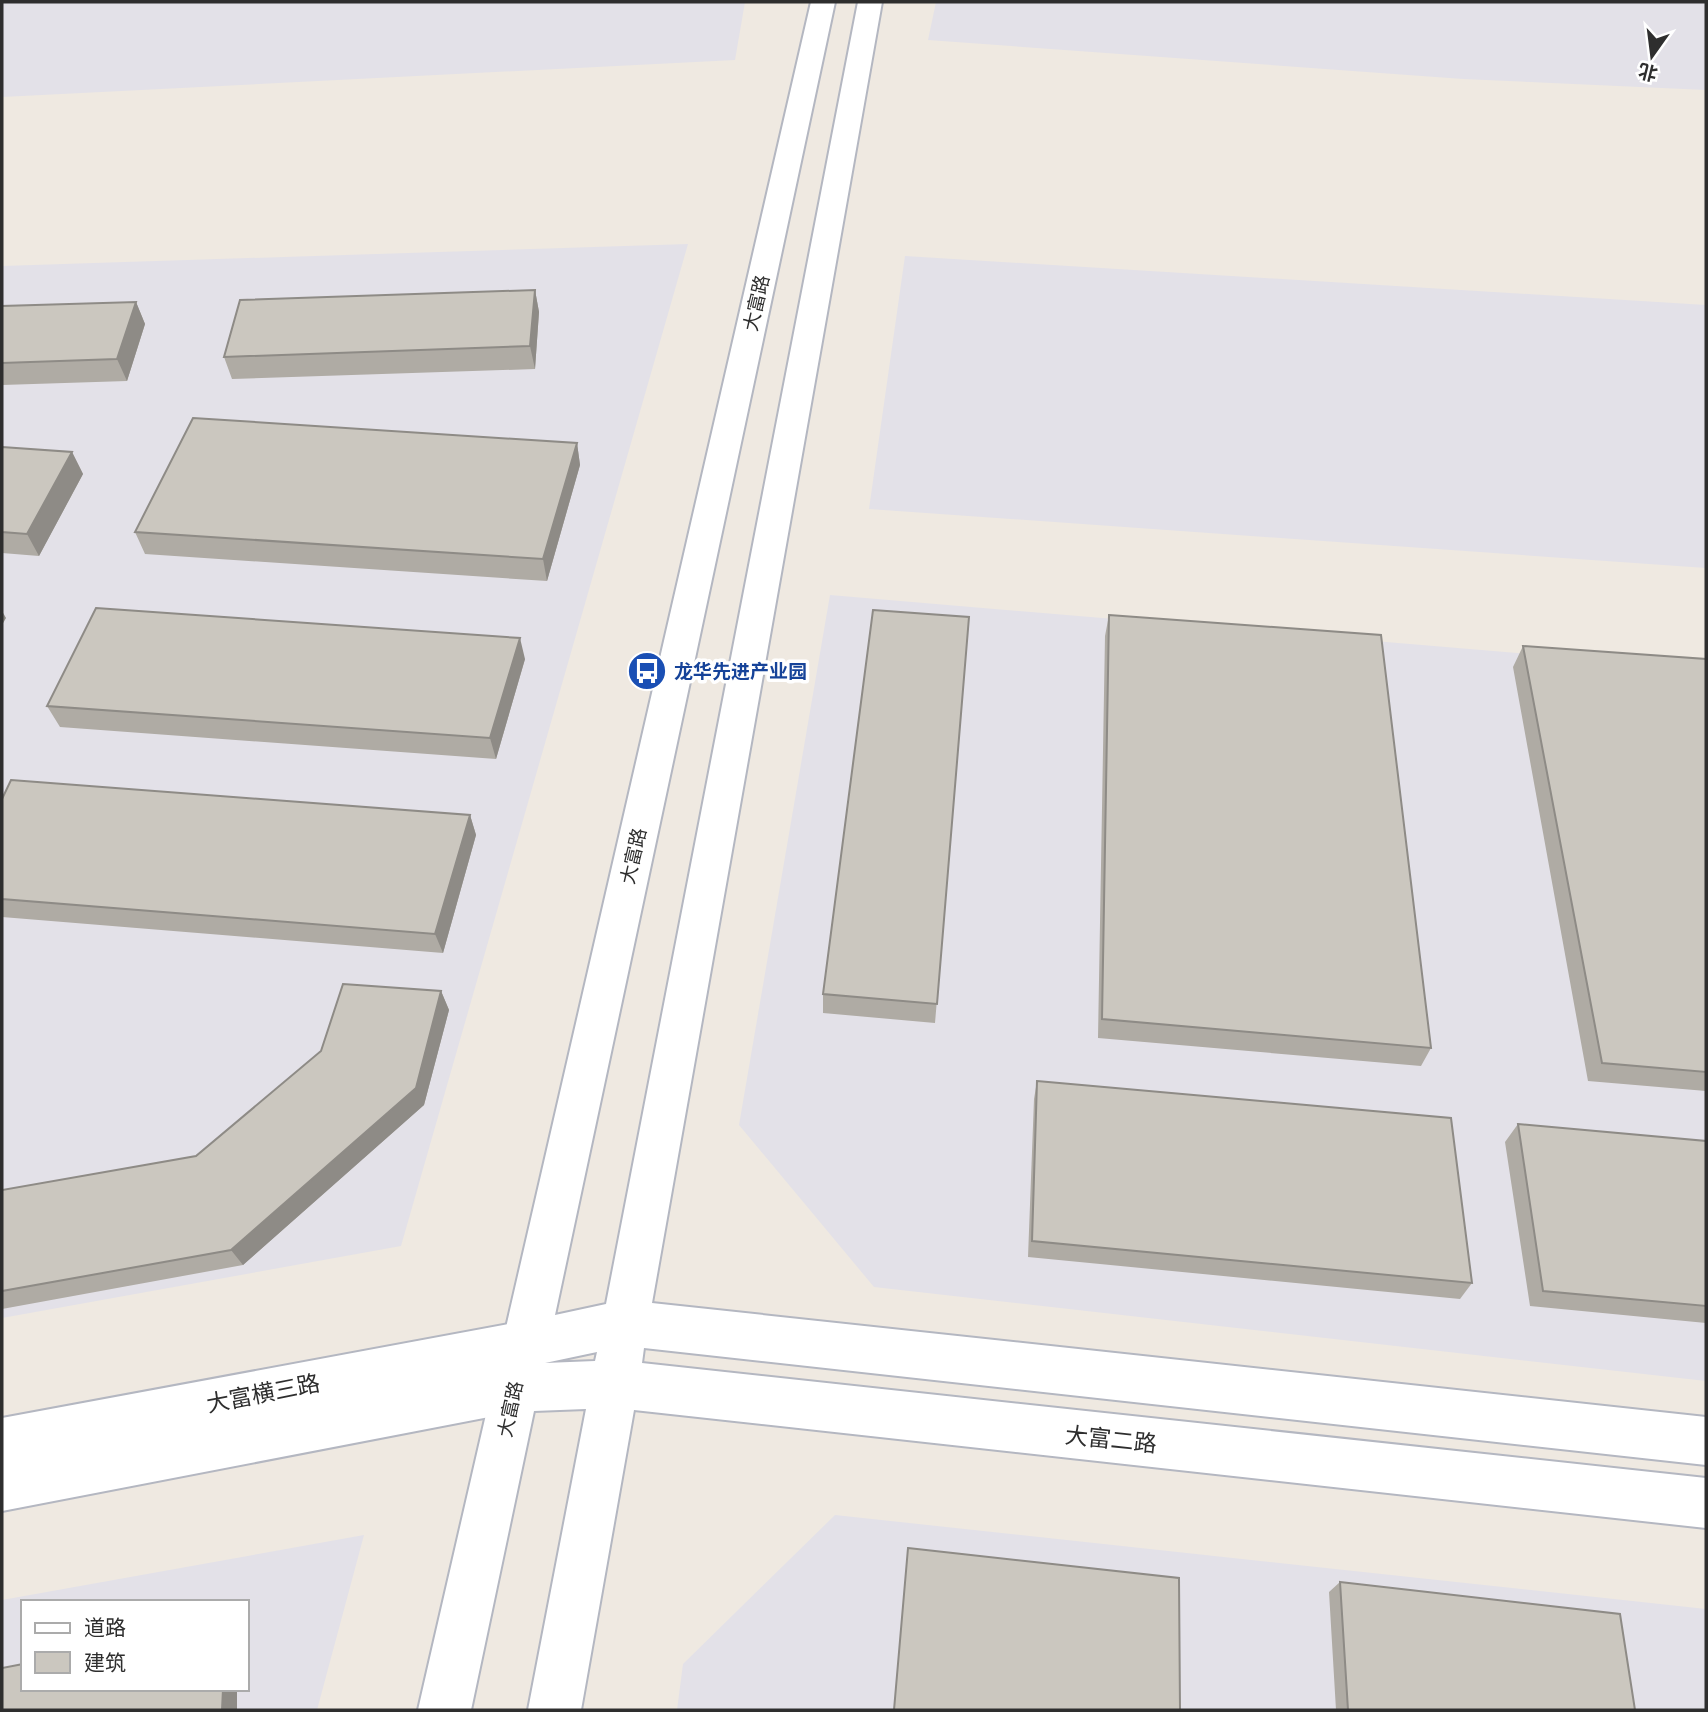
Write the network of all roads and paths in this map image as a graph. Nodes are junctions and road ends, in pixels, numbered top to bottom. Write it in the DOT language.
graph roads {
  1 [pos="823,2"];
  2 [pos="870,2"];
  3 [pos="625,1323"];
  4 [pos="520,1366"];
  5 [pos="615,1384"];
  6 [pos="1706,1441"];
  7 [pos="2,1442"];
  8 [pos="2,1486"];
  9 [pos="1706,1503"];
  10 [pos="443,1710"];
  11 [pos="554,1710"];
  1 -- 4 [label="street, 大富路"];
  2 -- 3 [label="street"];
  3 -- 4 [label="street"];
  3 -- 5 [label="street"];
  3 -- 6 [label="street"];
  4 -- 5 [label="street, 大富二路"];
  4 -- 7 [label="street, 大富横三路"];
  4 -- 8 [label="street, 大富横三路"];
  4 -- 10 [label="street, 大富路"];
  5 -- 9 [label="street, 大富二路"];
  5 -- 11 [label="street"];
}
